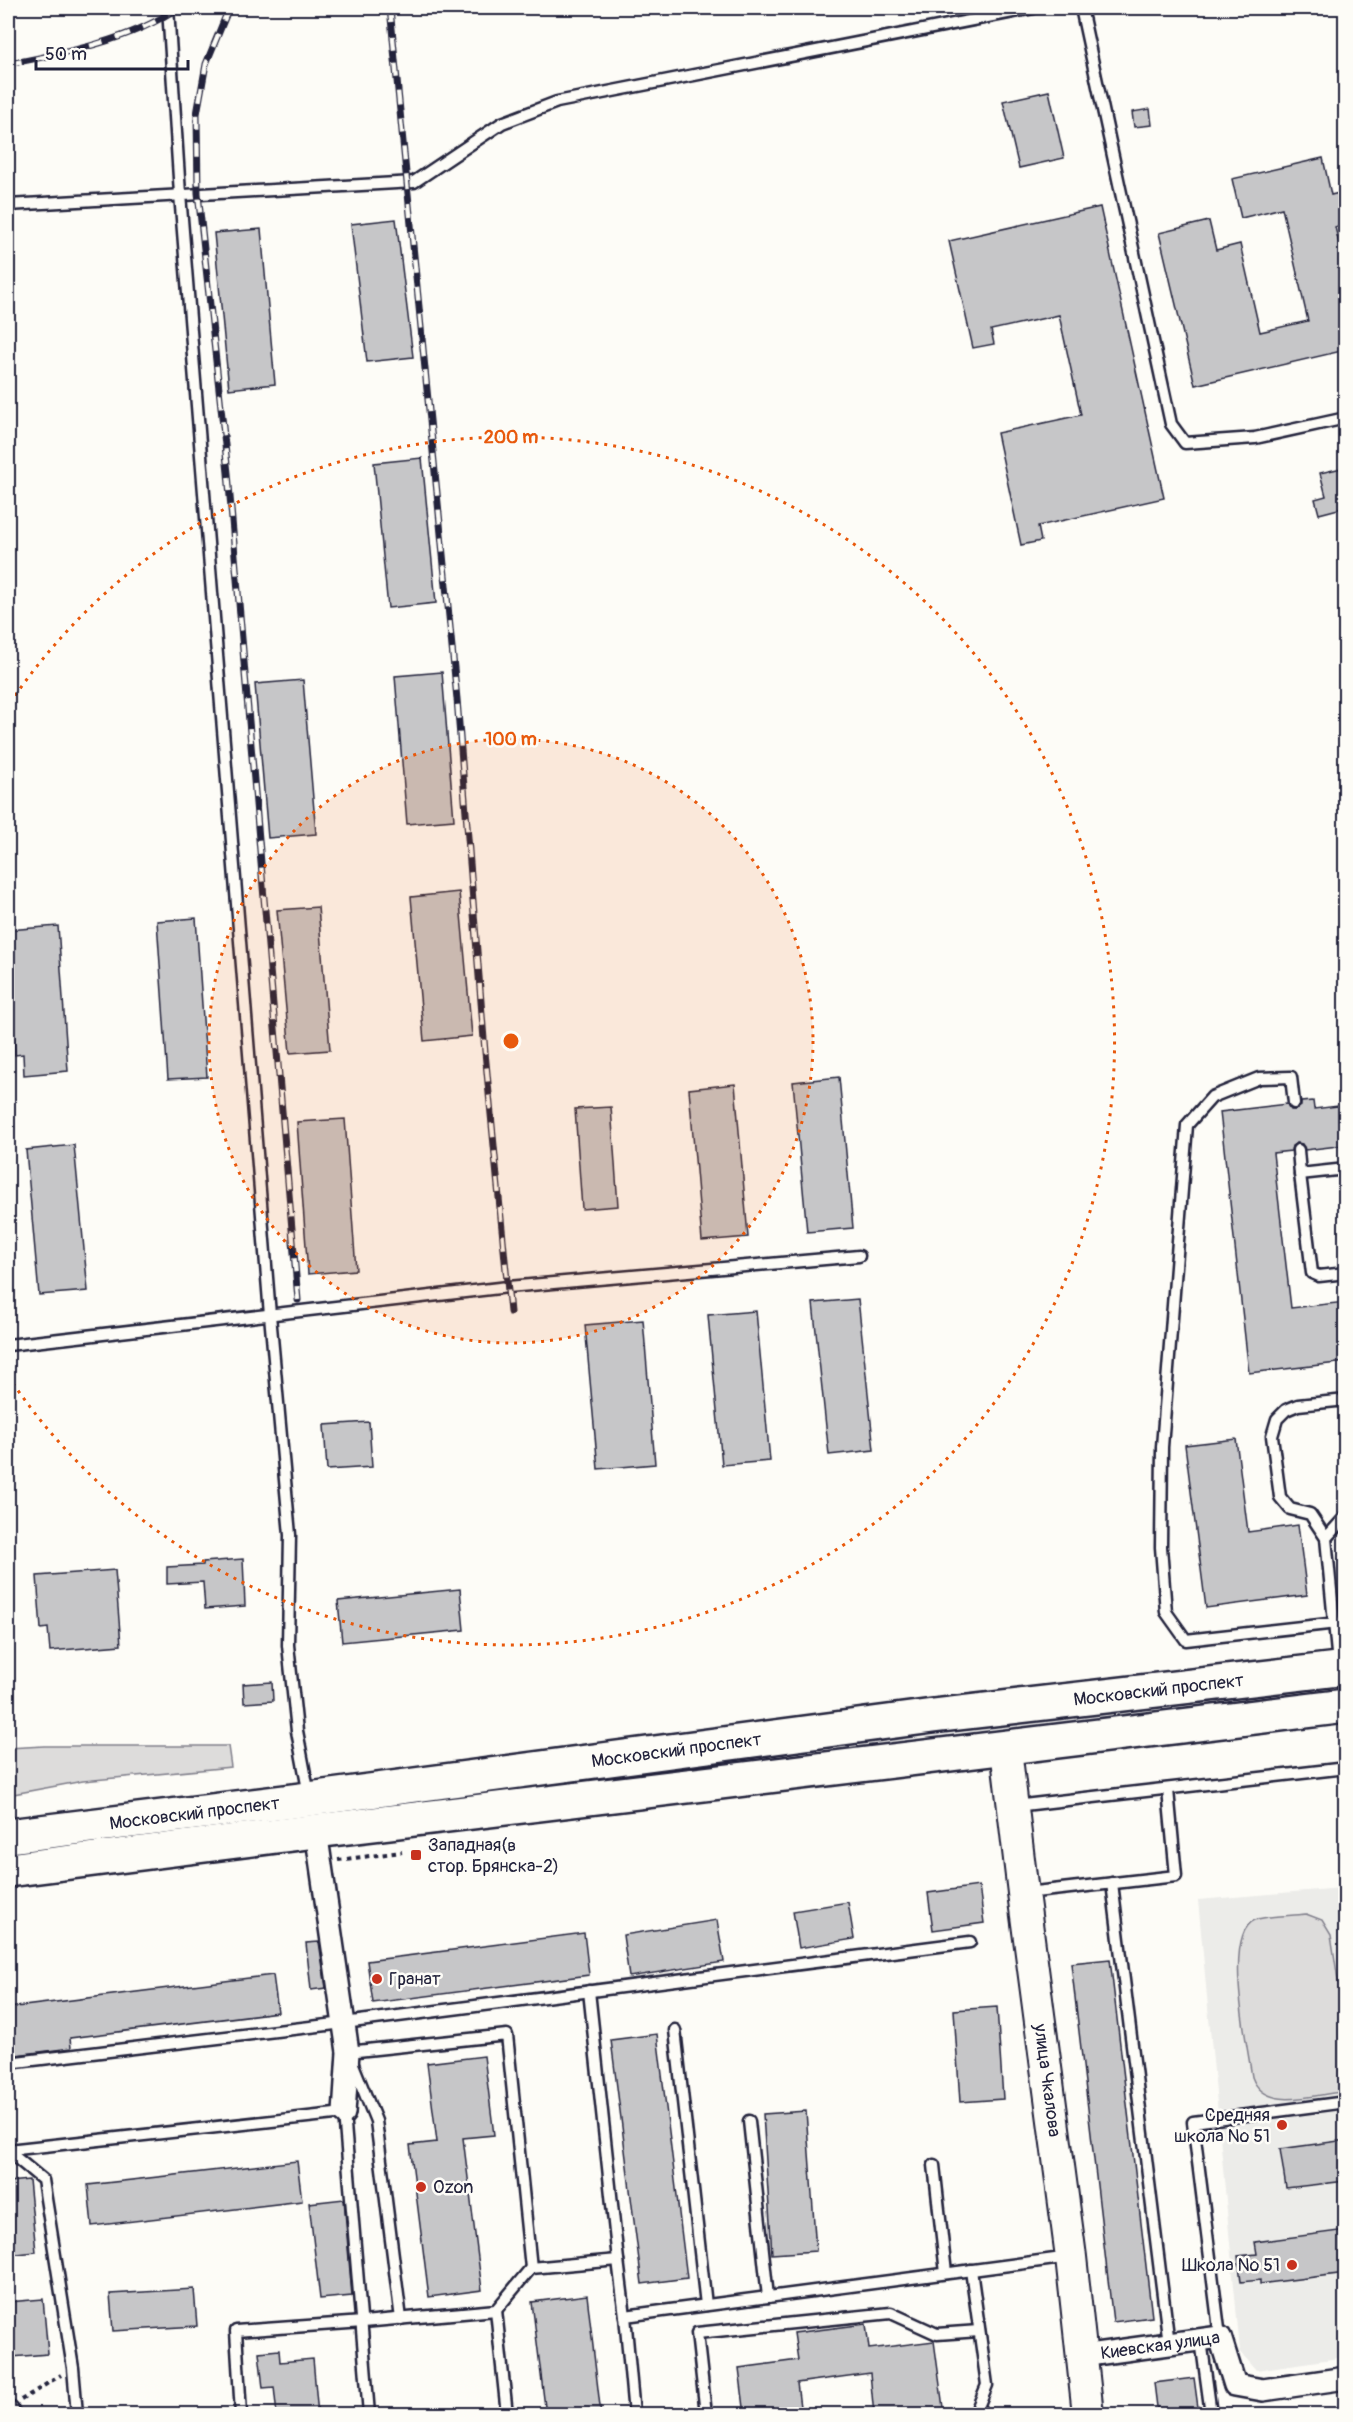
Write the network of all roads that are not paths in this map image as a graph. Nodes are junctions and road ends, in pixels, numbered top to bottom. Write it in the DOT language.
graph roads {
  1 [pos="168,8"];
  2 [pos="1034,8"];
  3 [pos="1082,8"];
  4 [pos="180,194"];
  5 [pos="8,205"];
  6 [pos="1346,418"];
  7 [pos="1294,1103"];
  8 [pos="1298,1150"];
  9 [pos="1346,1169"];
  10 [pos="1300,1174"];
  11 [pos="859,1256"];
  12 [pos="1346,1273"];
  13 [pos="270,1315"];
  14 [pos="8,1345"];
  15 [pos="1346,1400"];
  16 [pos="1346,1516"];
  17 [pos="1326,1538"];
  18 [pos="1346,1622"];
  19 [pos="1333,1623"];
  20 [pos="1342,1669"];
  21 [pos="1345,1706"];
  22 [pos="1006,1749"];
  23 [pos="1346,1768"];
  24 [pos="1168,1790"];
  25 [pos="309,1799"];
  26 [pos="1012,1807"];
  27 [pos="316,1831"];
  28 [pos="8,1836"];
  29 [pos="8,1870"];
  30 [pos="1112,1883"];
  31 [pos="1023,1893"];
  32 [pos="970,1942"];
  33 [pos="589,1991"];
  34 [pos="344,2023"];
  35 [pos="675,2030"];
  36 [pos="348,2052"];
  37 [pos="8,2063"];
  38 [pos="1346,2102"];
  39 [pos="344,2113"];
  40 [pos="749,2121"];
  41 [pos="8,2151"];
  42 [pos="934,2165"];
  43 [pos="1071,2257"];
  44 [pos="618,2260"];
  45 [pos="531,2268"];
  46 [pos="971,2270"];
  47 [pos="946,2273"];
  48 [pos="768,2297"];
  49 [pos="706,2305"];
  50 [pos="496,2310"];
  51 [pos="625,2316"];
  52 [pos="401,2319"];
  53 [pos="363,2322"];
  54 [pos="979,2331"];
  55 [pos="1211,2339"];
  56 [pos="1169,2344"];
  57 [pos="1082,2356"];
  58 [pos="1346,2378"];
  59 [pos="974,2414"];
  60 [pos="77,2415"];
  61 [pos="241,2415"];
  62 [pos="369,2415"];
  63 [pos="507,2415"];
  64 [pos="634,2415"];
  65 [pos="706,2415"];
  66 [pos="1088,2415"];
  67 [pos="1211,2415"];
  1 -- 4 [label="lane"];
  2 -- 4 [label="lane"];
  3 -- 6 [label="lane"];
  4 -- 5 [label="lane"];
  4 -- 13 [label="lane"];
  7 -- 19 [label="lane"];
  8 -- 10 [label="lane"];
  9 -- 10 [label="lane"];
  10 -- 12 [label="lane"];
  11 -- 13 [label="lane"];
  13 -- 14 [label="lane"];
  13 -- 25 [label="lane"];
  15 -- 17 [label="lane"];
  16 -- 17 [label="lane"];
  17 -- 19 [label="lane"];
  18 -- 19 [label="lane"];
  19 -- 20 [label="lane"];
  20 -- 21 [label="main road"];
  20 -- 25 [label="main road, Московский проспект"];
  21 -- 22 [label="main road, Московский проспект"];
  22 -- 26 [label="street, улица Чкалова"];
  22 -- 27 [label="main road, Московский проспект"];
  23 -- 24 [label="lane"];
  24 -- 26 [label="lane"];
  24 -- 30 [label="lane"];
  25 -- 28 [label="main road, Московский проспект"];
  26 -- 31 [label="street, улица Чкалова"];
  27 -- 29 [label="main road, Московский проспект"];
  27 -- 34 [label="street"];
  30 -- 31 [label="lane"];
  30 -- 56 [label="lane"];
  31 -- 43 [label="street, улица Чкалова"];
  32 -- 33 [label="lane"];
  33 -- 34 [label="lane"];
  33 -- 44 [label="lane"];
  34 -- 36 [label="street"];
  34 -- 37 [label="lane"];
  35 -- 49 [label="lane"];
  36 -- 39 [label="street"];
  36 -- 45 [label="lane"];
  36 -- 52 [label="lane"];
  38 -- 55 [label="lane"];
  39 -- 41 [label="lane"];
  39 -- 53 [label="lane"];
  40 -- 48 [label="lane"];
  41 -- 60 [label="lane"];
  42 -- 47 [label="lane"];
  43 -- 46 [label="lane"];
  43 -- 57 [label="street, улица Чкалова"];
  44 -- 45 [label="lane"];
  44 -- 51 [label="lane"];
  45 -- 50 [label="lane"];
  46 -- 47 [label="lane"];
  46 -- 54 [label="lane"];
  47 -- 48 [label="lane"];
  48 -- 49 [label="lane"];
  49 -- 51 [label="lane"];
  50 -- 52 [label="lane"];
  50 -- 63 [label="lane"];
  51 -- 64 [label="lane"];
  52 -- 53 [label="lane"];
  53 -- 61 [label="lane"];
  53 -- 62 [label="lane"];
  54 -- 59 [label="lane"];
  54 -- 65 [label="lane"];
  55 -- 56 [label="street, Киевская улица"];
  55 -- 58 [label="street, Киевская улица"];
  55 -- 67 [label="lane"];
  56 -- 57 [label="street, Киевская улица"];
  57 -- 66 [label="street, улица Чкалова"];
}
